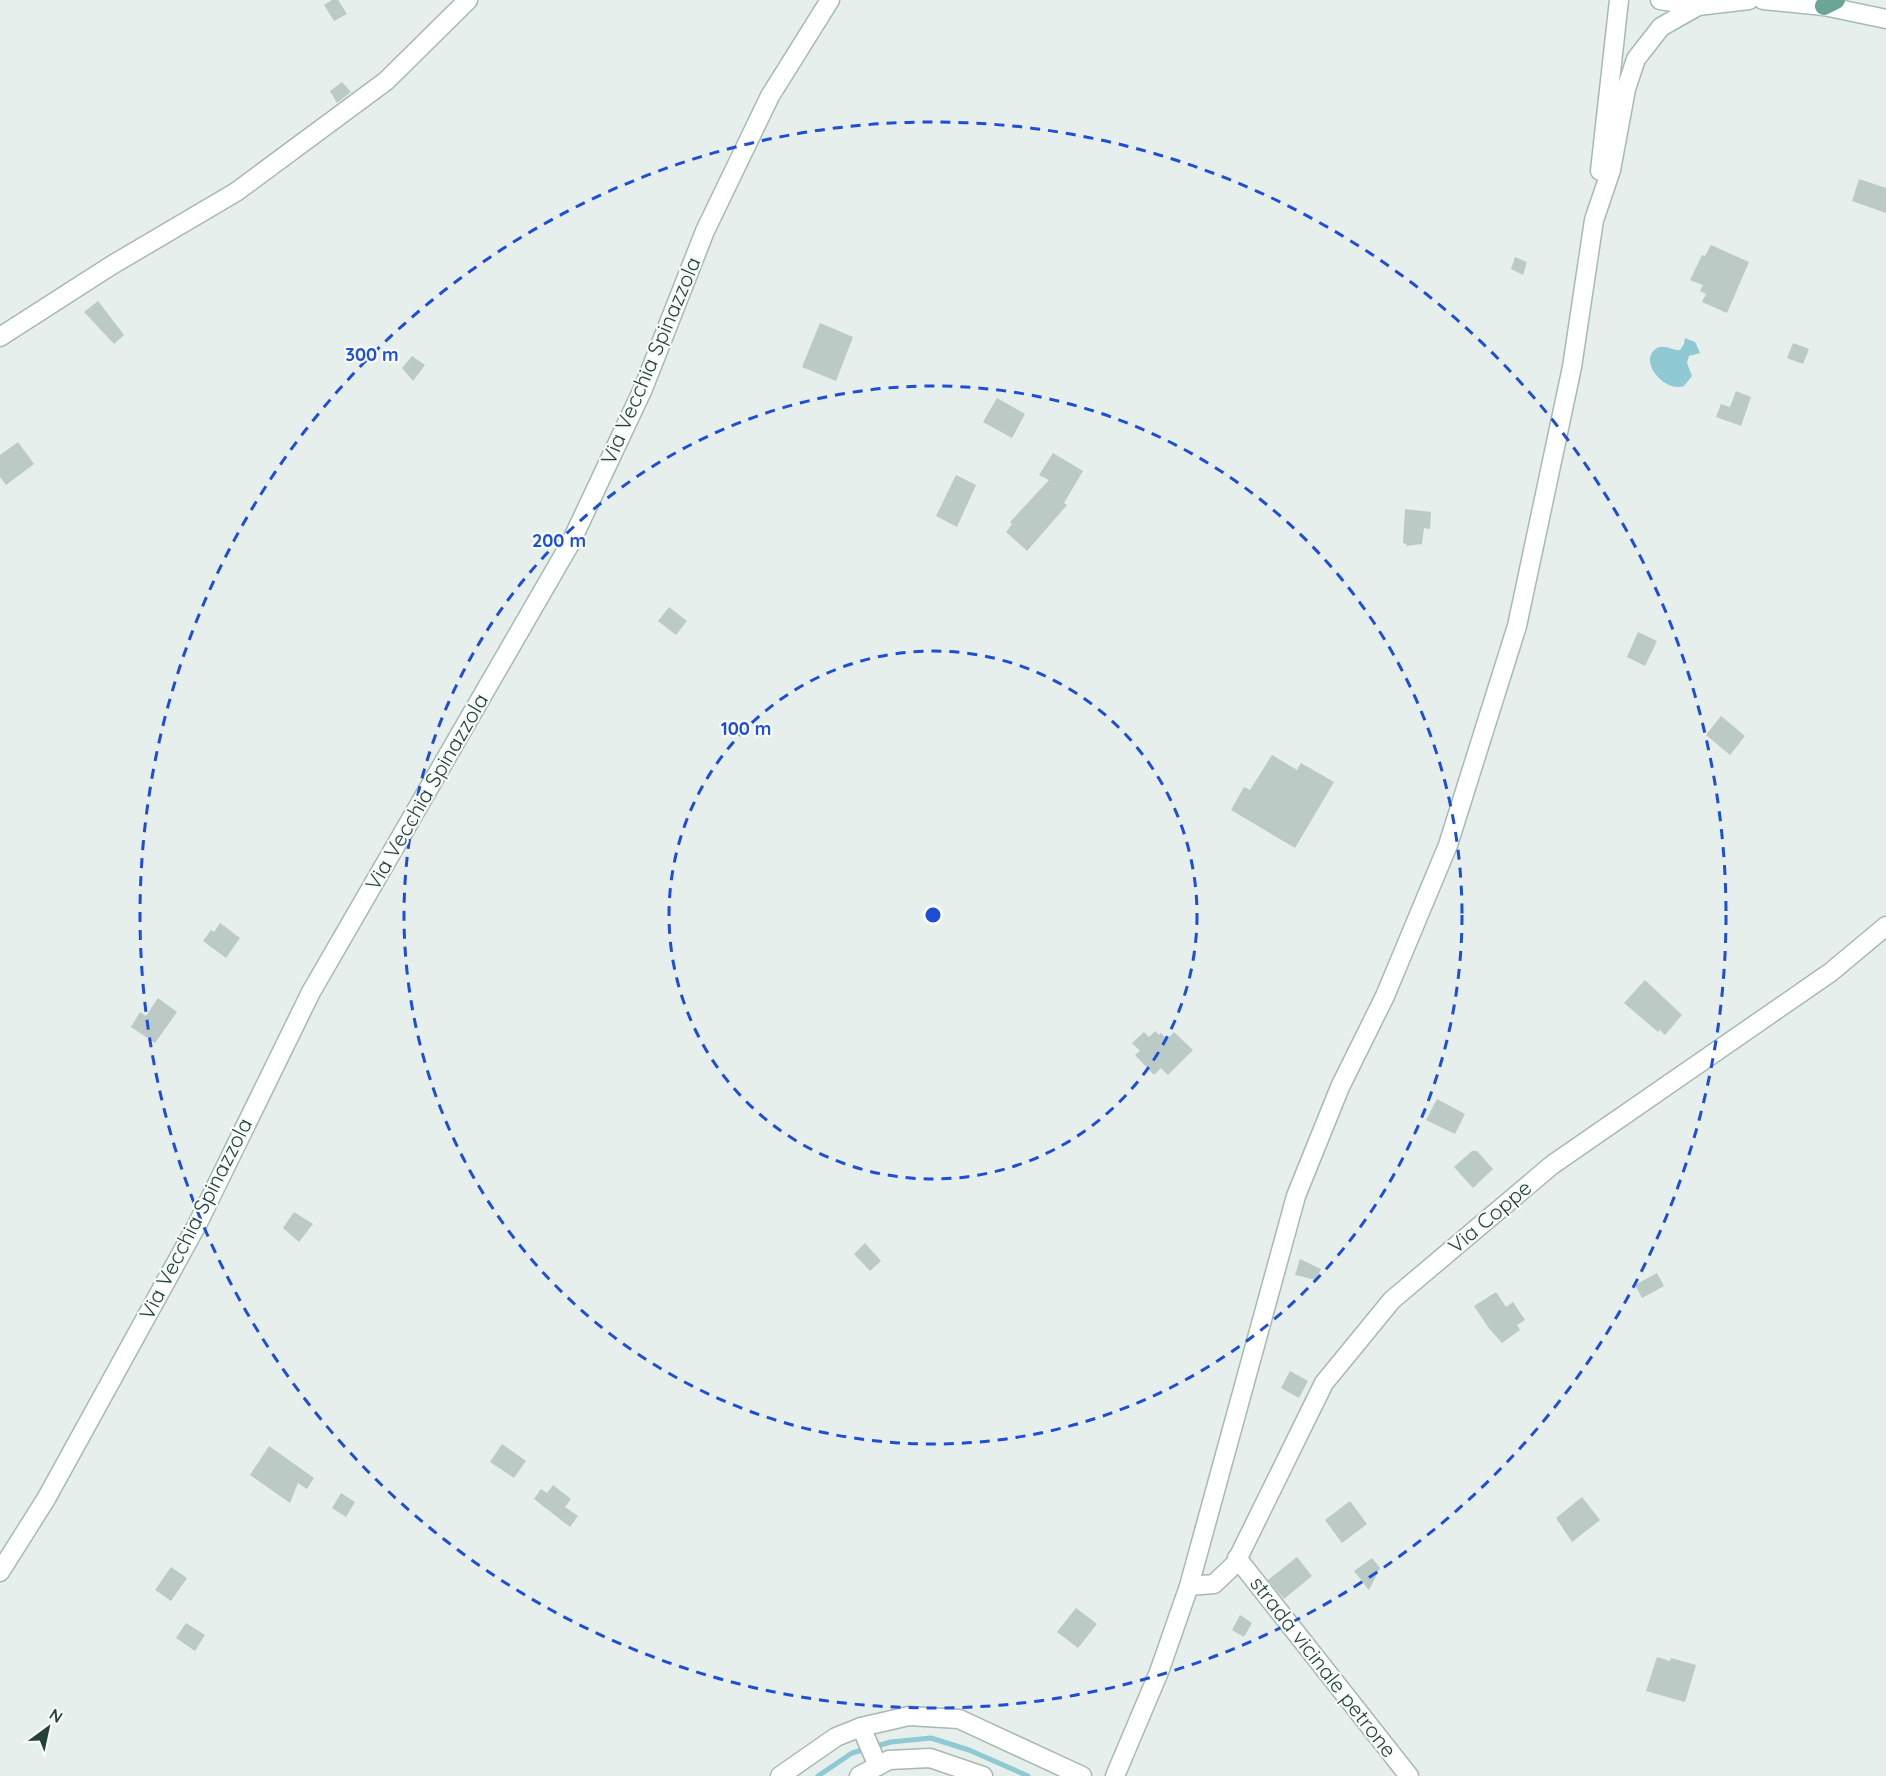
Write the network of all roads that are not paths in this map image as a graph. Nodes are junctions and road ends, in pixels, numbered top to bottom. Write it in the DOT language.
graph roads {
  1 [pos="468,0"];
  2 [pos="830,0"];
  3 [pos="1619,0"];
  4 [pos="1660,0"];
  5 [pos="1749,0"];
  6 [pos="1763,0"];
  7 [pos="1830,3"];
  8 [pos="1698,6"];
  9 [pos="1886,19"];
  10 [pos="1594,220"];
  11 [pos="0,337"];
  12 [pos="1886,926"];
  13 [pos="1237,1558"];
  14 [pos="0,1572"];
  15 [pos="1189,1586"];
  16 [pos="861,1727"];
  17 [pos="878,1766"];
  18 [pos="780,1776"];
  19 [pos="859,1776"];
  20 [pos="983,1776"];
  21 [pos="1082,1776"];
  22 [pos="1116,1776"];
  23 [pos="1409,1776"];
  1 -- 11 [label="street"];
  2 -- 14 [label="street, Via Vecchia Spinazzola"];
  3 -- 10 [label="street"];
  4 -- 8 [label="street"];
  5 -- 8 [label="street"];
  6 -- 7 [label="street"];
  7 -- 9 [label="street"];
  8 -- 10 [label="street"];
  10 -- 15 [label="street"];
  12 -- 13 [label="street, Via Coppe"];
  13 -- 15 [label="street, Via Coppe"];
  13 -- 23 [label="street, strada vicinale petrone"];
  15 -- 22 [label="street"];
  16 -- 17 [label="street"];
  16 -- 18 [label="street"];
  16 -- 21 [label="street"];
  17 -- 19 [label="street"];
  17 -- 20 [label="street"];
}
